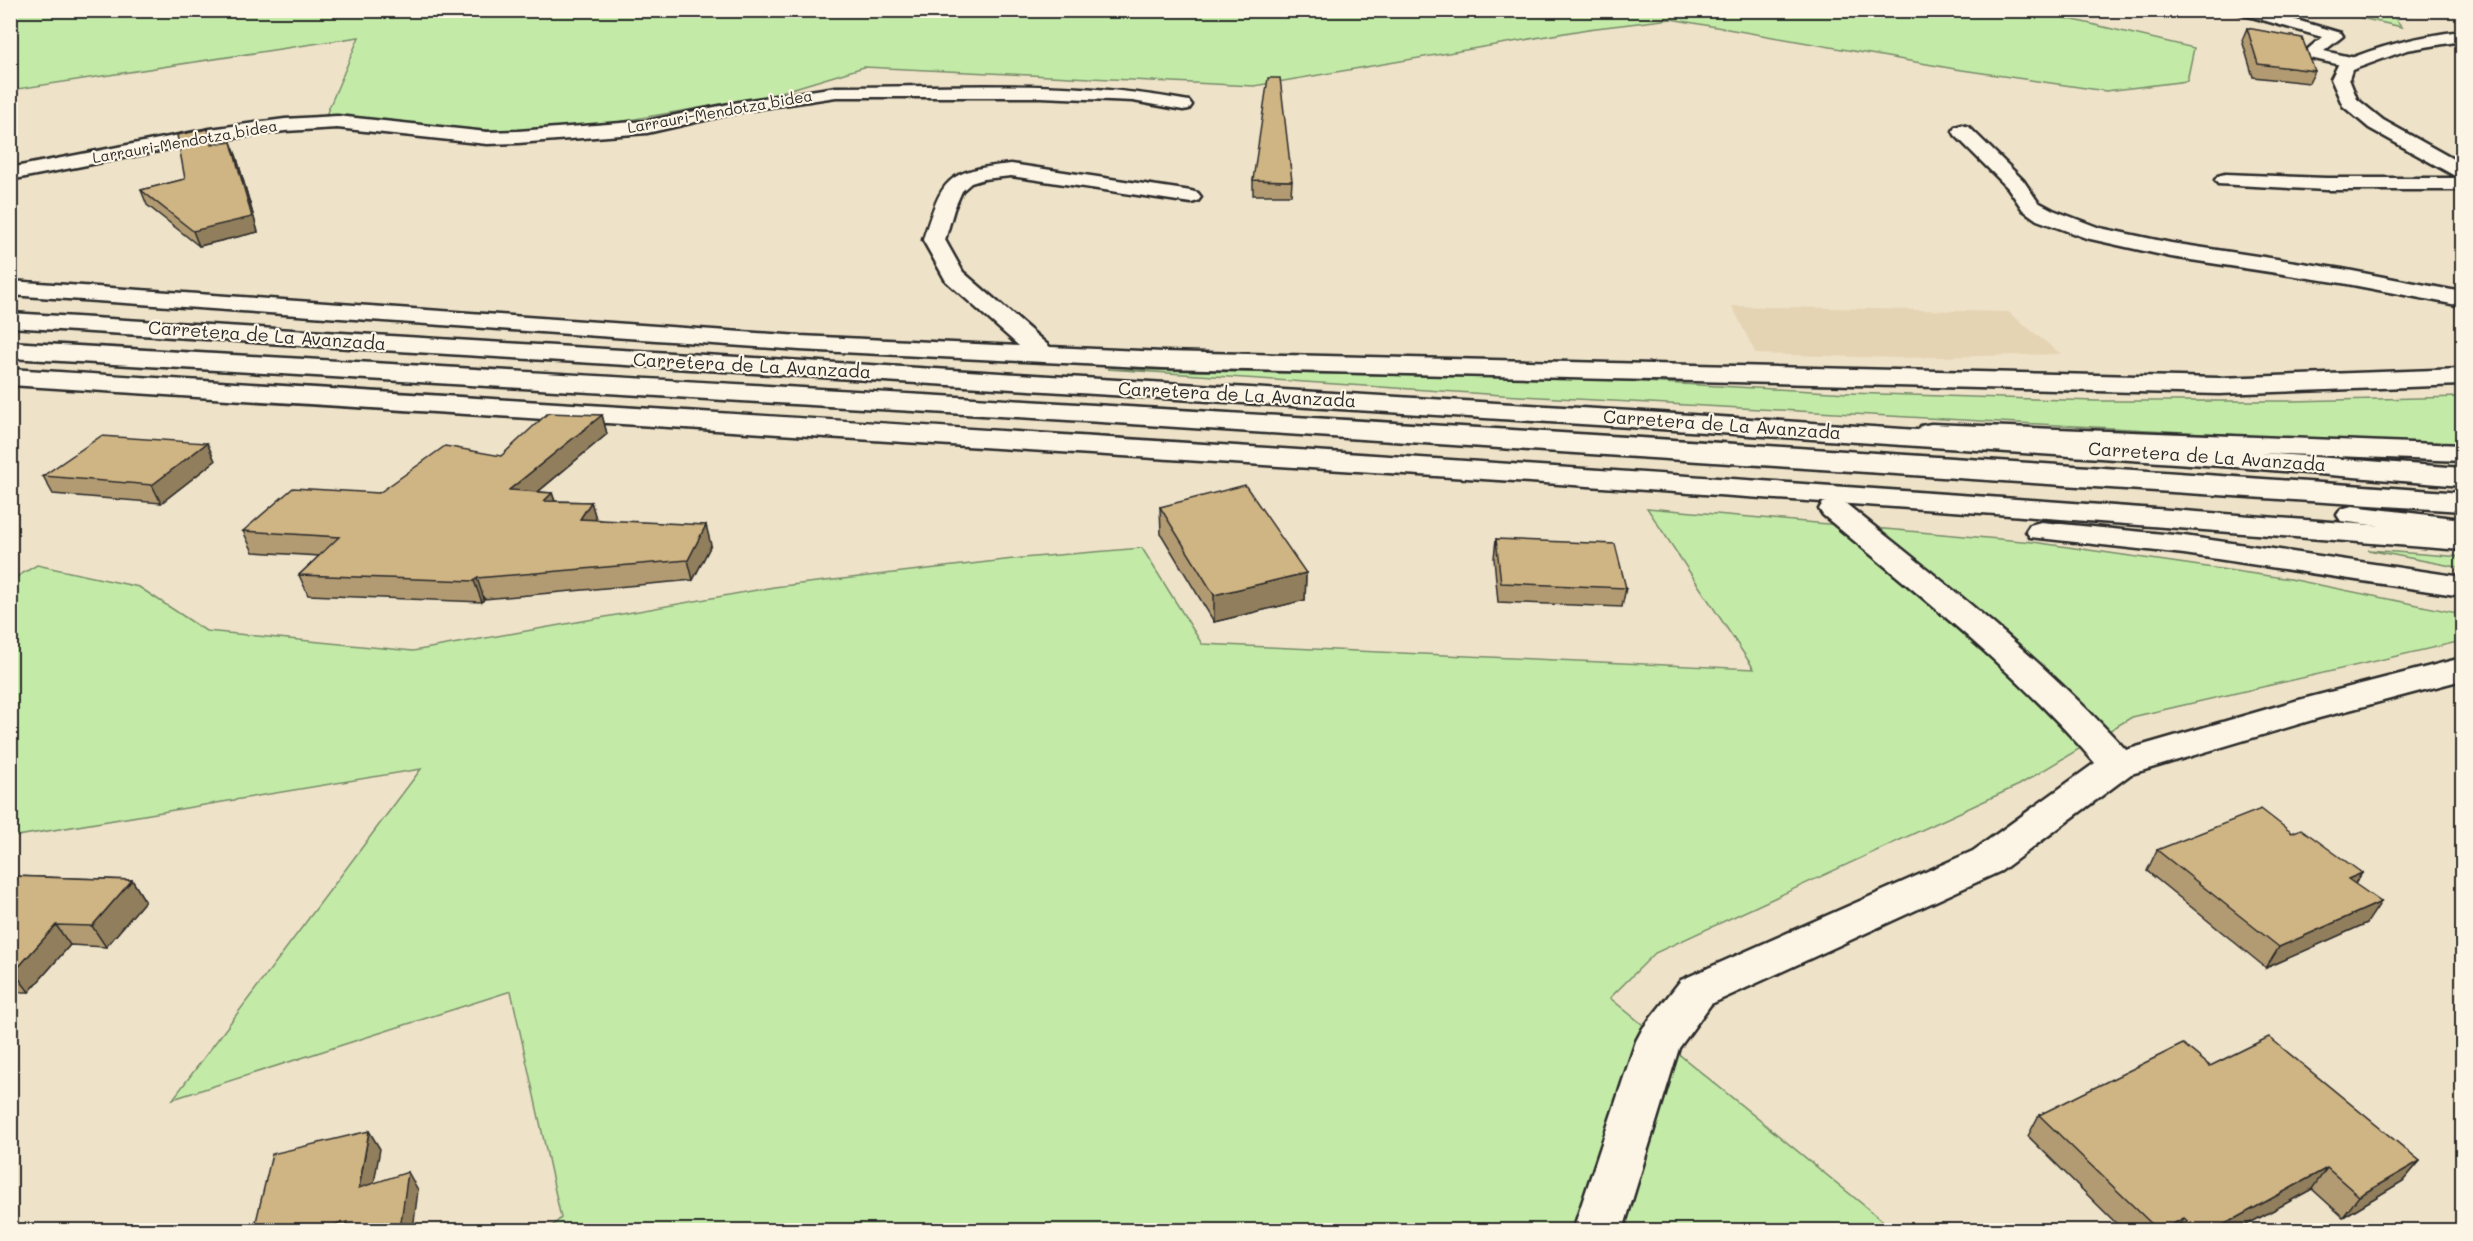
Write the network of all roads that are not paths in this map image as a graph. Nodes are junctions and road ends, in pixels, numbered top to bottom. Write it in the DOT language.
graph roads {
  1 [pos="2243,10"];
  2 [pos="2463,36"];
  3 [pos="2361,60"];
  4 [pos="2367,78"];
  5 [pos="2378,102"];
  6 [pos="1183,105"];
  7 [pos="1962,130"];
  8 [pos="2463,153"];
  9 [pos="2463,172"];
  10 [pos="10,174"];
  11 [pos="2225,180"];
  12 [pos="2463,184"];
  13 [pos="1191,197"];
  14 [pos="10,288"];
  15 [pos="2463,299"];
  16 [pos="10,320"];
  17 [pos="10,350"];
  18 [pos="1042,354"];
  19 [pos="2463,376"];
  20 [pos="10,377"];
  21 [pos="1630,419"];
  22 [pos="2463,453"];
  23 [pos="1909,465"];
  24 [pos="1530,473"];
  25 [pos="2463,477"];
  26 [pos="2463,502"];
  27 [pos="1834,509"];
  28 [pos="2463,528"];
  29 [pos="2463,541"];
  30 [pos="2463,587"];
  31 [pos="2463,669"];
  32 [pos="2118,765"];
  33 [pos="1598,1230"];
  1 -- 3 [label="main road"];
  2 -- 3 [label="main road"];
  3 -- 4 [label="main road"];
  3 -- 9 [label="main road"];
  5 -- 8 [label="main road"];
  6 -- 10 [label="main road, Larrauri-Mendotza bidea"];
  7 -- 15 [label="main road"];
  11 -- 12 [label="main road"];
  13 -- 18 [label="main road"];
  14 -- 18 [label="main road"];
  16 -- 21 [label="main road, Carretera de La Avanzada"];
  17 -- 23 [label="main road, Carretera de La Avanzada"];
  18 -- 19 [label="main road"];
  20 -- 24 [label="main road"];
  21 -- 22 [label="main road"];
  21 -- 25 [label="main road, Carretera de La Avanzada"];
  23 -- 26 [label="main road, Carretera de La Avanzada"];
  23 -- 28 [label="main road"];
  24 -- 27 [label="main road"];
  24 -- 29 [label="main road"];
  27 -- 30 [label="main road"];
  27 -- 32 [label="main road"];
  31 -- 32 [label="main road"];
  32 -- 33 [label="main road"];
}
